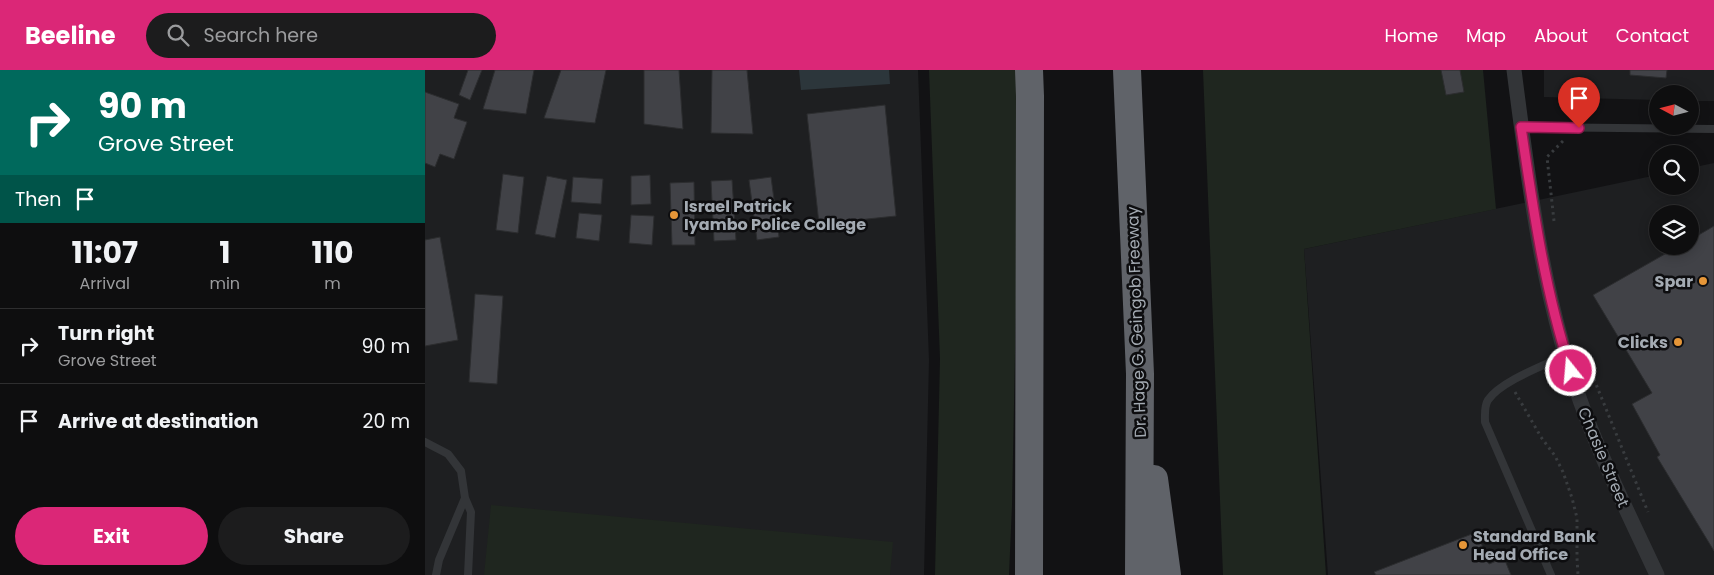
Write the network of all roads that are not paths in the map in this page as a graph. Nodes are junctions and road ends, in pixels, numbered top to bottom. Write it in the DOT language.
graph roads {
  1 [pos="1029,70"];
  2 [pos="1127,70"];
  3 [pos="1514,70"];
  4 [pos="1521,127"];
  5 [pos="1714,129"];
  6 [pos="1566,355"];
  7 [pos="1140,374"];
  8 [pos="425,442"];
  9 [pos="465,498"];
  10 [pos="436,575"];
  11 [pos="468,575"];
  12 [pos="1029,575"];
  13 [pos="1139,575"];
  14 [pos="1167,575"];
  15 [pos="1551,575"];
  16 [pos="1657,575"];
  1 -- 12 [label="highway"];
  2 -- 7 [label="highway, Dr. Hage G. Geingob Freeway"];
  3 -- 4 [label="street, Chasie Street"];
  4 -- 5 [label="lane"];
  4 -- 6 [label="street, Chasie Street"];
  6 -- 15 [label="lane"];
  6 -- 16 [label="street, Chasie Street"];
  7 -- 13 [label="highway, Dr. Hage G. Geingob Freeway"];
  7 -- 14 [label="highway"];
  8 -- 9 [label="lane"];
  9 -- 10 [label="lane"];
  9 -- 11 [label="lane"];
}
